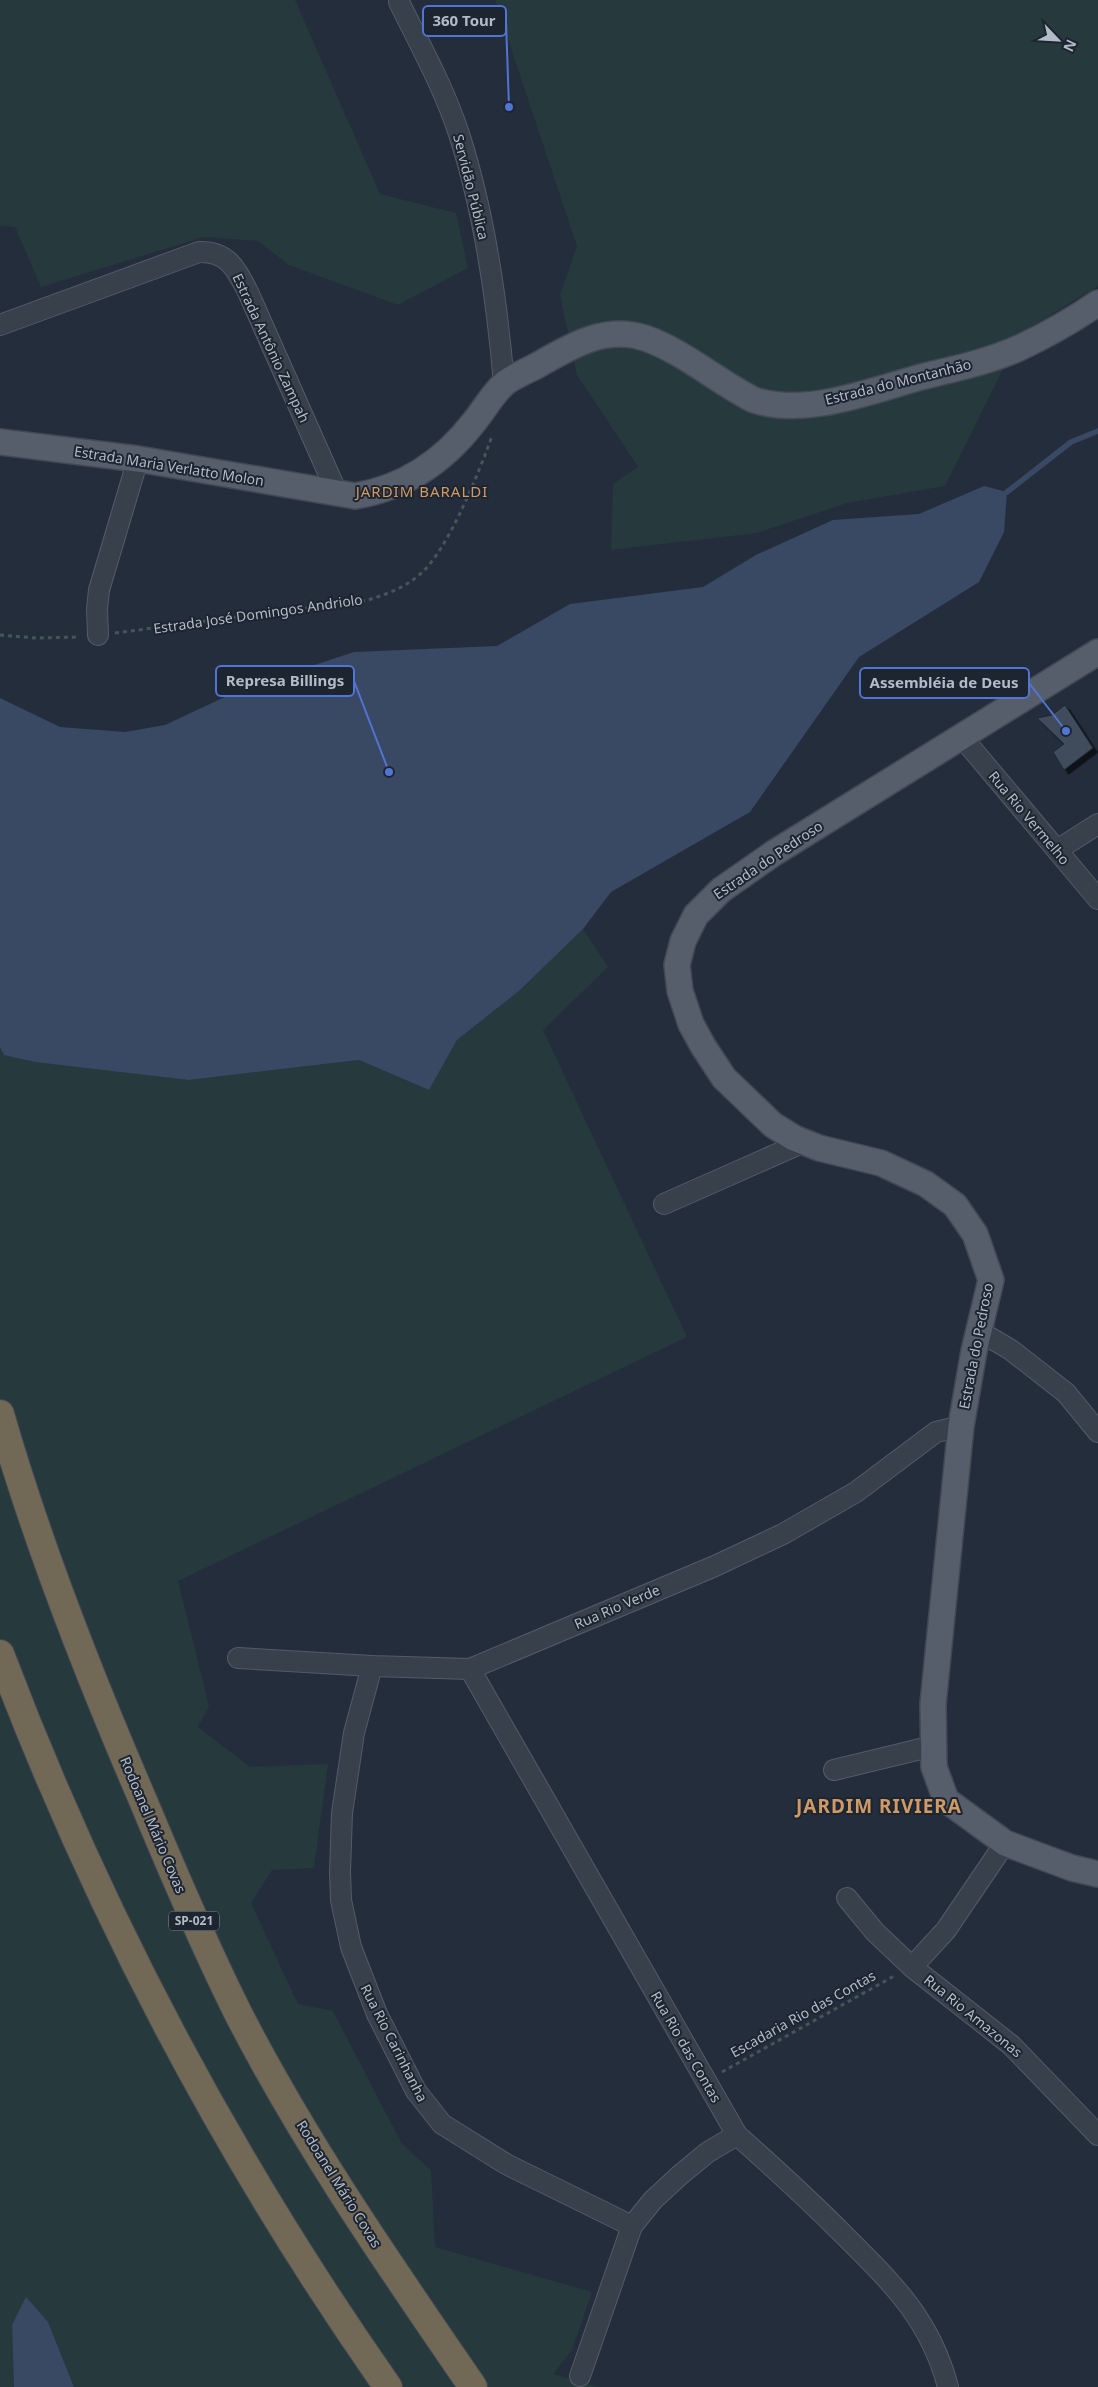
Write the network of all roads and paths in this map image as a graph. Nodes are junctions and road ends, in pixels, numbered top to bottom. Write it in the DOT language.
graph roads {
  1 [pos="399,2"];
  2 [pos="1098,303"];
  3 [pos="0,325"];
  4 [pos="504,384"];
  5 [pos="494,427"];
  6 [pos="0,442"];
  7 [pos="138,459"];
  8 [pos="338,495"];
  9 [pos="0,635"];
  10 [pos="98,635"];
  11 [pos="1098,652"];
  12 [pos="962,736"];
  13 [pos="1098,824"];
  14 [pos="1056,850"];
  15 [pos="1098,898"];
  16 [pos="804,1142"];
  17 [pos="664,1204"];
  18 [pos="980,1331"];
  19 [pos="0,1414"];
  20 [pos="961,1426"];
  21 [pos="1098,1432"];
  22 [pos="0,1654"];
  23 [pos="238,1658"];
  24 [pos="372,1666"];
  25 [pos="470,1668"];
  26 [pos="933,1746"];
  27 [pos="834,1770"];
  28 [pos="1005,1843"];
  29 [pos="1098,1874"];
  30 [pos="847,1898"];
  31 [pos="912,1967"];
  32 [pos="706,2082"];
  33 [pos="737,2135"];
  34 [pos="1098,2135"];
  35 [pos="632,2226"];
  36 [pos="580,2376"];
  37 [pos="388,2387"];
  38 [pos="473,2387"];
  39 [pos="948,2387"];
  1 -- 4 [label="street, Servidão Pública"];
  2 -- 4 [label="main road, Estrada do Montanhão"];
  3 -- 8 [label="street, Estrada Antônio Zampah"];
  4 -- 8 [label="main road"];
  5 -- 10 [label="path, Estrada José Domingos Andriolo"];
  6 -- 7 [label="main road, Estrada Maria Verlatto Molon"];
  7 -- 8 [label="main road, Estrada Maria Verlatto Molon"];
  7 -- 10 [label="street"];
  9 -- 10 [label="path, Estrada José Domingos Andriolo"];
  11 -- 12 [label="main road, Estrada do Pedroso"];
  12 -- 14 [label="street, Rua Rio Vermelho"];
  12 -- 16 [label="main road, Estrada do Pedroso"];
  13 -- 14 [label="street"];
  14 -- 15 [label="street, Rua Rio Vermelho"];
  16 -- 17 [label="street"];
  16 -- 18 [label="main road, Estrada do Pedroso"];
  18 -- 20 [label="main road, Estrada do Pedroso"];
  18 -- 21 [label="street"];
  19 -- 38 [label="highway, Rodoanel Mário Covas / SP-021"];
  20 -- 25 [label="street, Rua Rio Verde"];
  20 -- 26 [label="main road, Estrada do Pedroso"];
  22 -- 37 [label="highway"];
  23 -- 24 [label="street, Rua Rio Verde"];
  24 -- 25 [label="street, Rua Rio Verde"];
  24 -- 35 [label="street, Rua Rio Carinhanha"];
  25 -- 32 [label="street, Rua Rio das Contas"];
  26 -- 27 [label="street"];
  26 -- 28 [label="main road, Estrada do Pedroso"];
  28 -- 29 [label="main road, Estrada do Pedroso"];
  28 -- 31 [label="street"];
  30 -- 31 [label="street, Rua Rio Amazonas"];
  31 -- 32 [label="path, Escadaria Rio das Contas"];
  31 -- 34 [label="street, Rua Rio Amazonas"];
  32 -- 33 [label="street, Rua Rio das Contas"];
  33 -- 35 [label="street"];
  33 -- 39 [label="street, Rua Rio das Contas"];
  35 -- 36 [label="street"];
}
